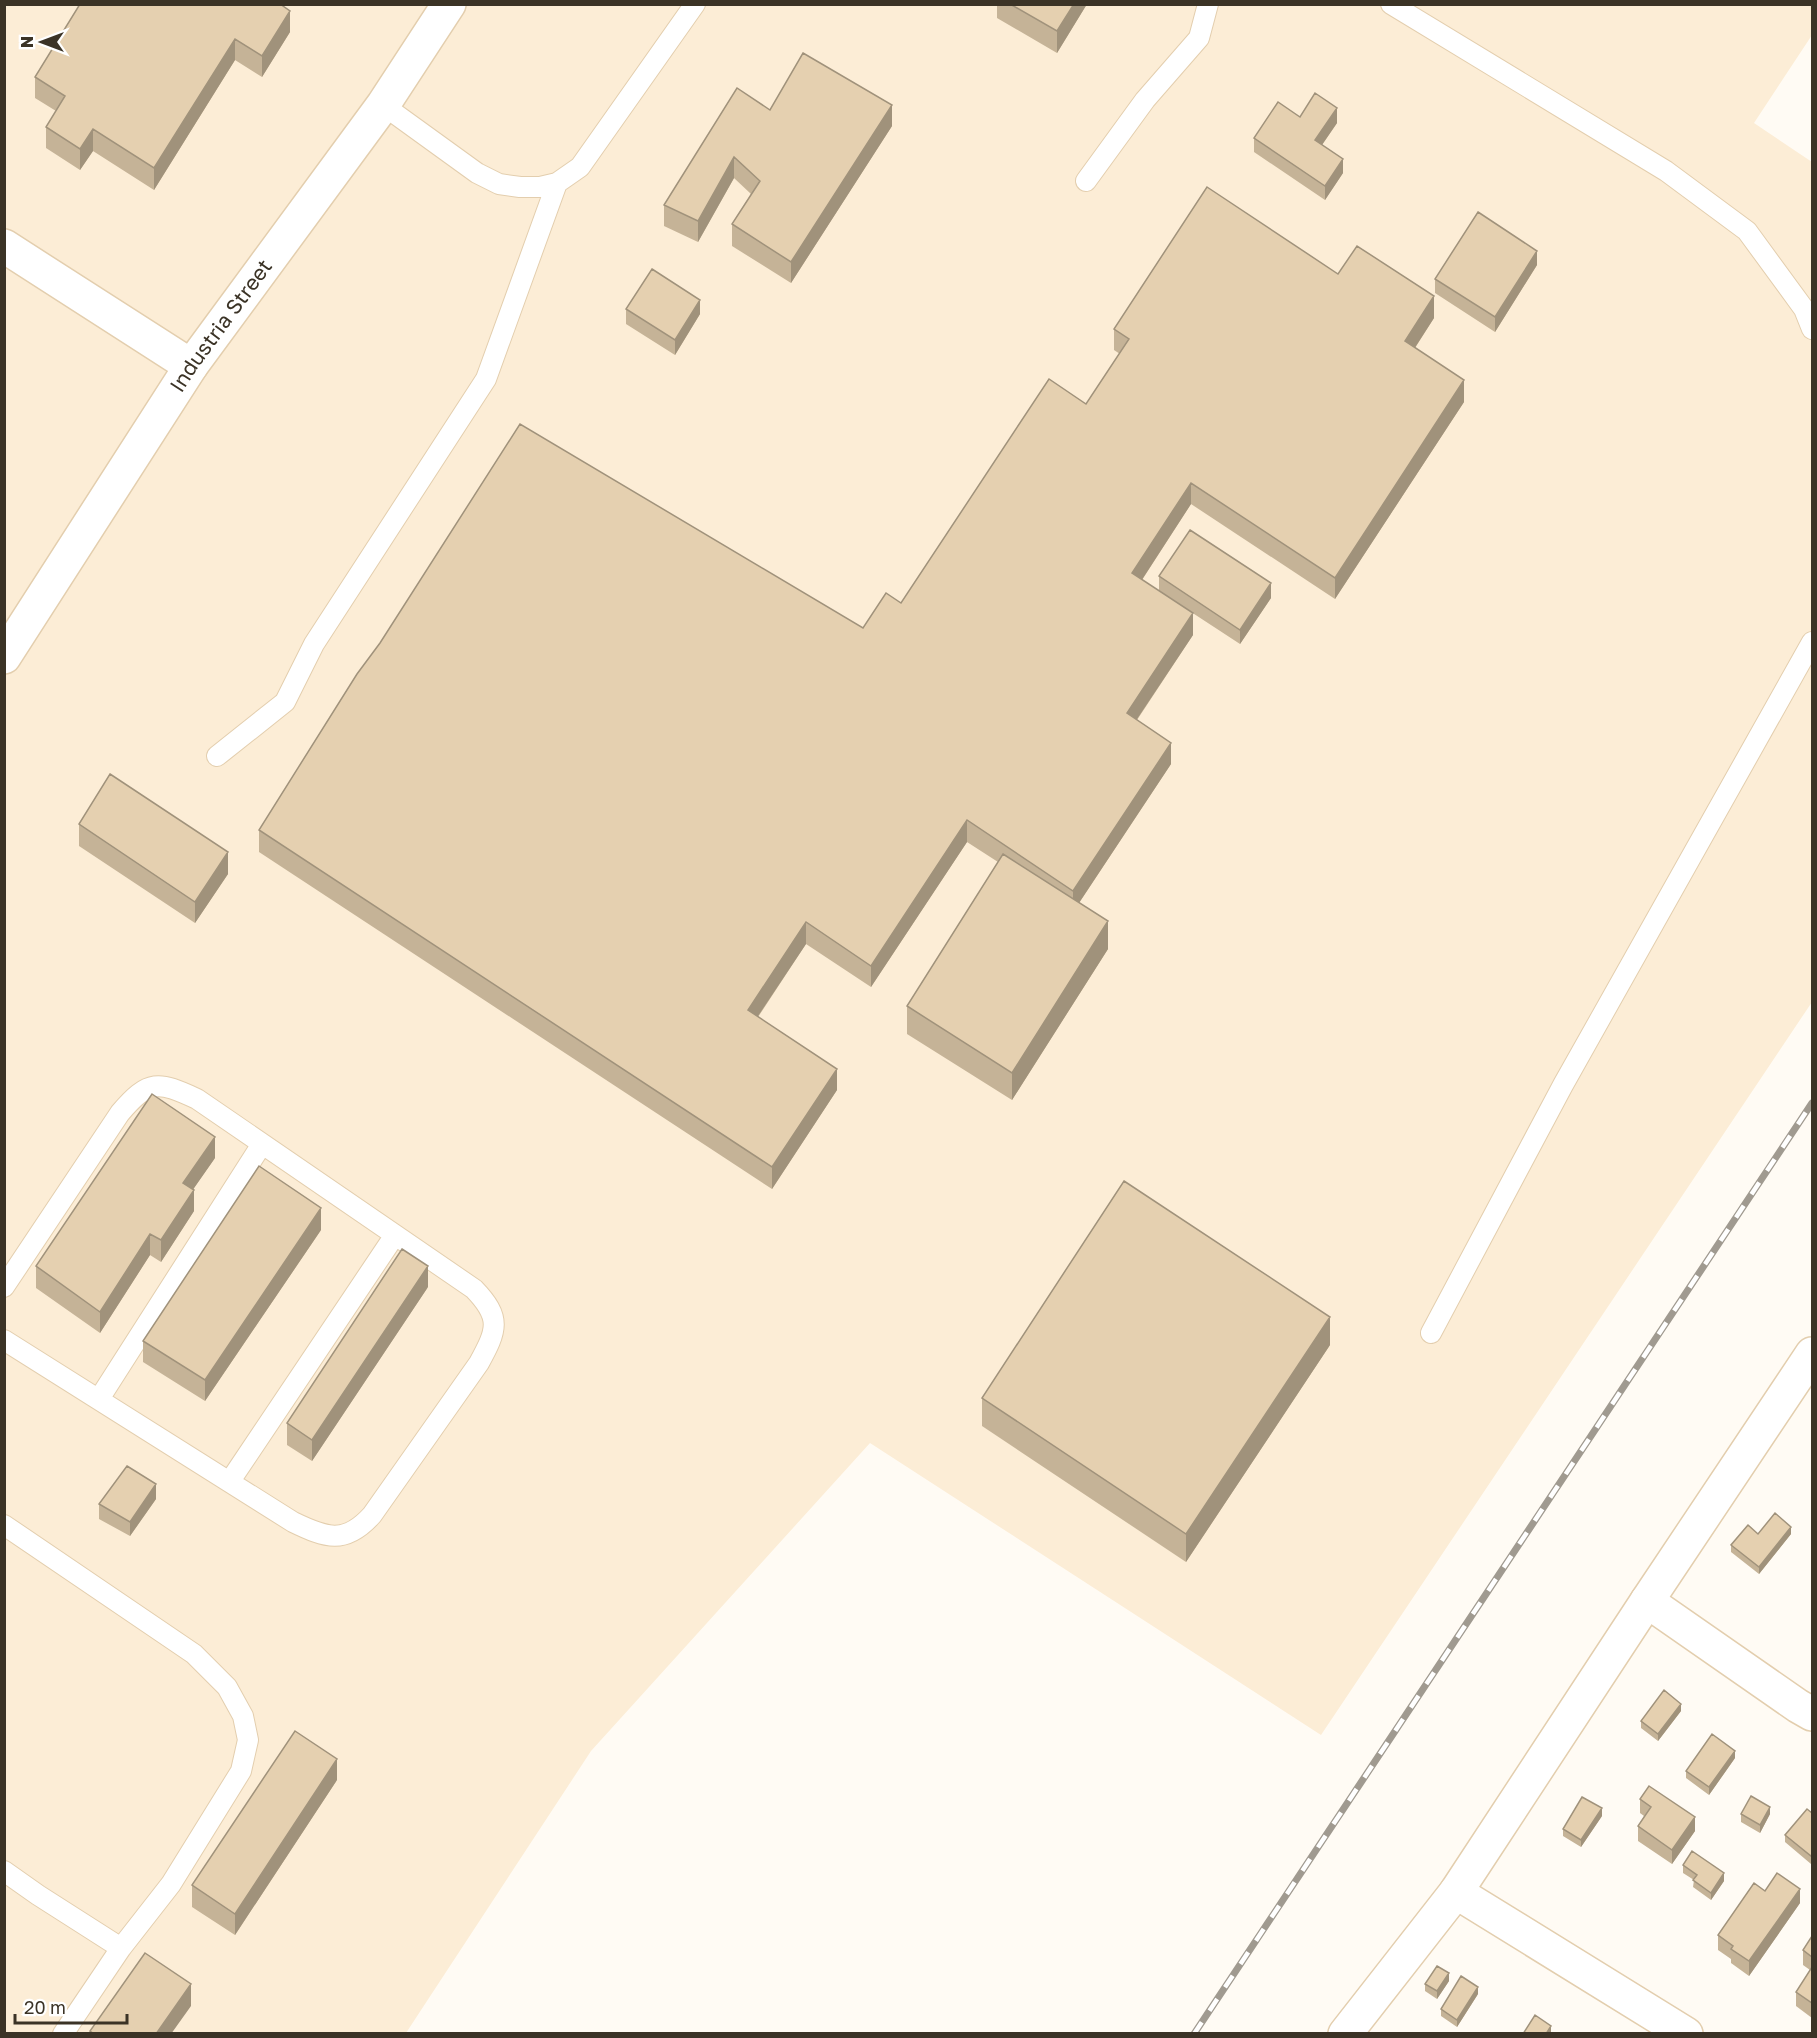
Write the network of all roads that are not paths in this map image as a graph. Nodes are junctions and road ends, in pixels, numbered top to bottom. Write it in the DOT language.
graph roads {
  1 [pos="449,4"];
  2 [pos="694,4"];
  3 [pos="1208,4"];
  4 [pos="1391,4"];
  5 [pos="383,105"];
  6 [pos="1086,181"];
  7 [pos="557,183"];
  8 [pos="4,246"];
  9 [pos="1812,329"];
  10 [pos="191,366"];
  11 [pos="1812,642"];
  12 [pos="4,657"];
  13 [pos="217,756"];
  14 [pos="262,1144"];
  15 [pos="395,1235"];
  16 [pos="4,1287"];
  17 [pos="1431,1333"];
  18 [pos="4,1340"];
  19 [pos="1812,1354"];
  20 [pos="99,1399"];
  21 [pos="230,1481"];
  22 [pos="4,1525"];
  23 [pos="1647,1601"];
  24 [pos="1812,1714"];
  25 [pos="4,1871"];
  26 [pos="1456,1892"];
  27 [pos="120,1948"];
  28 [pos="63,2034"];
  29 [pos="1345,2034"];
  30 [pos="1686,2034"];
  1 -- 5 [label="street, Industria Street"];
  2 -- 7 [label="lane"];
  3 -- 6 [label="lane"];
  4 -- 9 [label="lane"];
  5 -- 7 [label="lane"];
  5 -- 10 [label="street, Industria Street"];
  7 -- 13 [label="lane"];
  8 -- 10 [label="street"];
  10 -- 12 [label="street, Industria Street"];
  11 -- 17 [label="lane"];
  14 -- 15 [label="lane"];
  14 -- 16 [label="lane"];
  14 -- 20 [label="lane"];
  15 -- 21 [label="lane"];
  15 -- 21 [label="lane"];
  18 -- 20 [label="lane"];
  19 -- 23 [label="street"];
  20 -- 21 [label="lane"];
  22 -- 27 [label="lane"];
  23 -- 24 [label="street"];
  23 -- 26 [label="street"];
  25 -- 27 [label="lane"];
  26 -- 29 [label="street"];
  26 -- 30 [label="street"];
  27 -- 28 [label="lane"];
}
